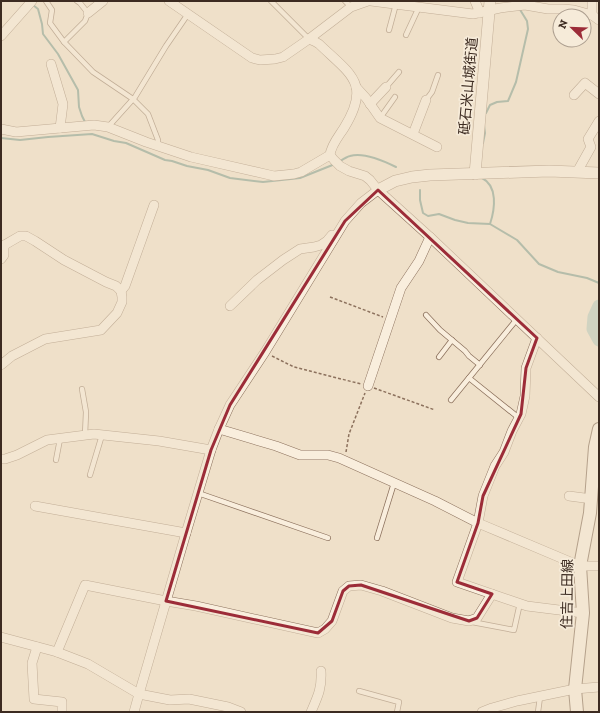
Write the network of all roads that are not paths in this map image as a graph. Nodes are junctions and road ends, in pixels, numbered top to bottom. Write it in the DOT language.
graph roads {
  1 [pos="32,1"];
  2 [pos="46,1"];
  3 [pos="77,1"];
  4 [pos="103,1"];
  5 [pos="169,1"];
  6 [pos="271,1"];
  7 [pos="368,1"];
  8 [pos="372,1"];
  9 [pos="475,1"];
  10 [pos="592,1"];
  11 [pos="348,4"];
  12 [pos="396,4"];
  13 [pos="419,7"];
  14 [pos="487,8"];
  15 [pos="88,13"];
  16 [pos="188,14"];
  17 [pos="596,18"];
  18 [pos="390,30"];
  19 [pos="406,35"];
  20 [pos="1,36"];
  21 [pos="309,39"];
  22 [pos="64,42"];
  23 [pos="51,64"];
  24 [pos="399,72"];
  25 [pos="438,74"];
  26 [pos="356,87"];
  27 [pos="386,87"];
  28 [pos="599,94"];
  29 [pos="574,95"];
  30 [pos="395,97"];
  31 [pos="133,99"];
  32 [pos="426,100"];
  33 [pos="370,104"];
  34 [pos="380,118"];
  35 [pos="599,122"];
  36 [pos="108,127"];
  37 [pos="60,128"];
  38 [pos="1,129"];
  39 [pos="413,134"];
  40 [pos="158,146"];
  41 [pos="437,147"];
  42 [pos="330,155"];
  43 [pos="577,172"];
  44 [pos="599,173"];
  45 [pos="475,174"];
  46 [pos="378,190"];
  47 [pos="154,205"];
  48 [pos="338,232"];
  49 [pos="430,237"];
  50 [pos="3,246"];
  51 [pos="1,258"];
  52 [pos="121,291"];
  53 [pos="230,306"];
  54 [pos="426,316"];
  55 [pos="517,319"];
  56 [pos="537,338"];
  57 [pos="452,340"];
  58 [pos="439,357"];
  59 [pos="1,365"];
  60 [pos="480,365"];
  61 [pos="469,378"];
  62 [pos="368,386"];
  63 [pos="82,389"];
  64 [pos="599,397"];
  65 [pos="451,400"];
  66 [pos="519,418"];
  67 [pos="219,429"];
  68 [pos="599,429"];
  69 [pos="85,435"];
  70 [pos="102,435"];
  71 [pos="61,438"];
  72 [pos="211,450"];
  73 [pos="597,458"];
  74 [pos="1,459"];
  75 [pos="56,460"];
  76 [pos="90,475"];
  77 [pos="394,483"];
  78 [pos="596,484"];
  79 [pos="198,493"];
  80 [pos="569,496"];
  81 [pos="592,499"];
  82 [pos="35,506"];
  83 [pos="478,523"];
  84 [pos="186,533"];
  85 [pos="328,538"];
  86 [pos="376,538"];
  87 [pos="580,566"];
  88 [pos="599,566"];
  89 [pos="492,594"];
  90 [pos="166,601"];
  91 [pos="520,604"];
  92 [pos="583,613"];
  93 [pos="469,621"];
  94 [pos="1,637"];
  95 [pos="37,647"];
  96 [pos="57,652"];
  97 [pos="321,671"];
  98 [pos="599,687"];
  99 [pos="576,689"];
  100 [pos="359,691"];
  101 [pos="139,694"];
  102 [pos="540,697"];
  103 [pos="62,712"];
  104 [pos="134,712"];
  105 [pos="241,712"];
  106 [pos="311,712"];
  107 [pos="397,712"];
  108 [pos="482,712"];
  109 [pos="538,712"];
  110 [pos="577,712"];
  1 -- 20 [label="street"];
  2 -- 22 [label="lane"];
  3 -- 15 [label="lane"];
  4 -- 15 [label="street"];
  5 -- 16 [label="street"];
  6 -- 21 [label="lane"];
  7 -- 11 [label="street"];
  8 -- 12 [label="street"];
  9 -- 14 [label="street"];
  10 -- 17 [label="street"];
  11 -- 21 [label="street"];
  12 -- 13 [label="street"];
  12 -- 18 [label="lane"];
  13 -- 14 [label="street"];
  13 -- 19 [label="lane"];
  14 -- 17 [label="street"];
  14 -- 45 [label="street, 砥石米山城街道"];
  15 -- 22 [label="lane"];
  16 -- 21 [label="street"];
  16 -- 31 [label="lane"];
  21 -- 26 [label="street"];
  22 -- 31 [label="lane"];
  23 -- 37 [label="street"];
  24 -- 27 [label="lane"];
  25 -- 32 [label="lane"];
  26 -- 33 [label="street"];
  26 -- 42 [label="street"];
  27 -- 33 [label="street"];
  28 -- 29 [label="street"];
  30 -- 34 [label="lane"];
  31 -- 36 [label="lane"];
  31 -- 40 [label="lane"];
  32 -- 39 [label="street"];
  33 -- 34 [label="street"];
  34 -- 39 [label="street"];
  35 -- 43 [label="street"];
  36 -- 37 [label="street"];
  36 -- 40 [label="street"];
  37 -- 38 [label="street"];
  39 -- 41 [label="street"];
  40 -- 42 [label="street"];
  42 -- 46 [label="street"];
  43 -- 44 [label="street"];
  43 -- 45 [label="street"];
  45 -- 46 [label="street"];
  46 -- 48 [label="street"];
  46 -- 49 [label="street"];
  47 -- 52 [label="street"];
  48 -- 53 [label="street"];
  48 -- 67 [label="street"];
  49 -- 55 [label="street"];
  49 -- 62 [label="street"];
  50 -- 51 [label="street"];
  50 -- 52 [label="street"];
  52 -- 59 [label="street"];
  54 -- 57 [label="lane"];
  55 -- 56 [label="street"];
  55 -- 60 [label="lane"];
  56 -- 64 [label="street"];
  56 -- 66 [label="street"];
  57 -- 58 [label="lane"];
  57 -- 60 [label="lane"];
  60 -- 61 [label="lane"];
  61 -- 65 [label="lane"];
  61 -- 66 [label="lane"];
  63 -- 69 [label="lane"];
  66 -- 83 [label="street"];
  67 -- 72 [label="street"];
  67 -- 77 [label="street"];
  68 -- 73 [label="main road, 住吉上田線"];
  69 -- 70 [label="street"];
  69 -- 71 [label="street"];
  70 -- 72 [label="street"];
  70 -- 76 [label="lane"];
  71 -- 74 [label="street"];
  71 -- 75 [label="lane"];
  72 -- 79 [label="street"];
  73 -- 78 [label="main road, 住吉上田線"];
  77 -- 83 [label="street"];
  77 -- 86 [label="lane"];
  78 -- 81 [label="main road, 住吉上田線"];
  79 -- 84 [label="street"];
  79 -- 85 [label="lane"];
  80 -- 81 [label="street"];
  81 -- 87 [label="main road, 住吉上田線"];
  82 -- 84 [label="street"];
  83 -- 87 [label="street"];
  83 -- 89 [label="street"];
  84 -- 90 [label="street"];
  87 -- 88 [label="street"];
  87 -- 92 [label="main road, 住吉上田線"];
  89 -- 91 [label="street"];
  89 -- 93 [label="street"];
  90 -- 93 [label="street"];
  90 -- 96 [label="street"];
  90 -- 101 [label="street"];
  91 -- 92 [label="street"];
  91 -- 93 [label="lane"];
  92 -- 99 [label="main road, 住吉上田線"];
  94 -- 95 [label="street"];
  95 -- 96 [label="street"];
  95 -- 103 [label="street"];
  96 -- 101 [label="street"];
  97 -- 106 [label="street"];
  98 -- 99 [label="street"];
  99 -- 102 [label="street"];
  99 -- 110 [label="main road, 住吉上田線"];
  100 -- 107 [label="lane"];
  101 -- 104 [label="street"];
  101 -- 105 [label="street"];
  102 -- 108 [label="street"];
  102 -- 109 [label="lane"];
}
